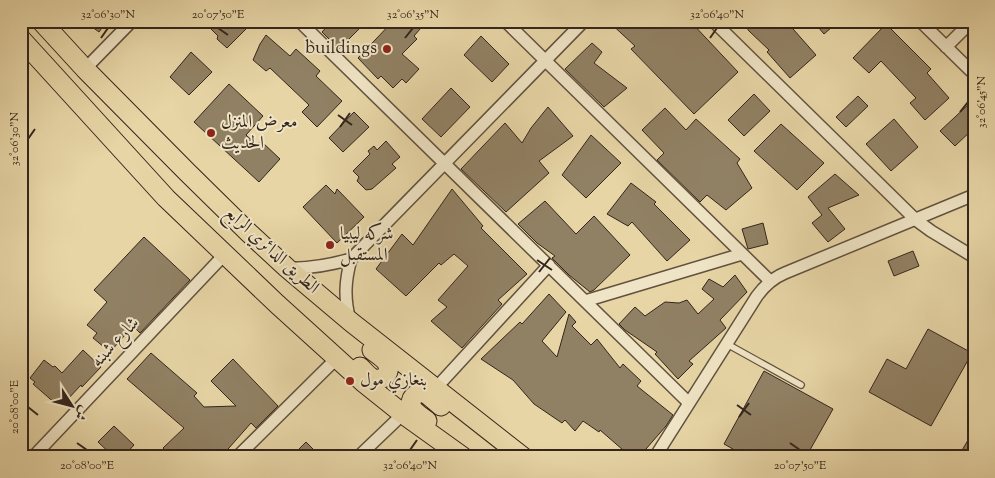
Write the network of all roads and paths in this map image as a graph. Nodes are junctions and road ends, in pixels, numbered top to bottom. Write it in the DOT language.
graph roads {
  1 [pos="41,21"];
  2 [pos="132,21"];
  3 [pos="300,21"];
  4 [pos="505,21"];
  5 [pos="584,21"];
  6 [pos="713,21"];
  7 [pos="920,21"];
  8 [pos="972,21"];
  9 [pos="21,39"];
  10 [pos="946,47"];
  11 [pos="545,61"];
  12 [pos="85,69"];
  13 [pos="974,74"];
  14 [pos="445,164"];
  15 [pos="974,195"];
  16 [pos="916,220"];
  17 [pos="225,254"];
  18 [pos="742,254"];
  19 [pos="974,257"];
  20 [pos="351,259"];
  21 [pos="549,265"];
  22 [pos="287,268"];
  23 [pos="770,281"];
  24 [pos="311,288"];
  25 [pos="584,301"];
  26 [pos="277,304"];
  27 [pos="351,322"];
  28 [pos="727,344"];
  29 [pos="337,358"];
  30 [pos="801,385"];
  31 [pos="436,388"];
  32 [pos="689,403"];
  33 [pos="403,414"];
  34 [pos="33,457"];
  35 [pos="237,457"];
  36 [pos="358,457"];
  37 [pos="463,457"];
  38 [pos="468,457"];
  39 [pos="504,457"];
  40 [pos="523,457"];
  41 [pos="655,457"];
  1 -- 12 [label="main road, الطريق الدائري الرابع"];
  2 -- 12 [label="street"];
  3 -- 14 [label="street"];
  4 -- 11 [label="street"];
  5 -- 11 [label="street"];
  6 -- 16 [label="street"];
  7 -- 10 [label="street"];
  8 -- 10 [label="street"];
  9 -- 17 [label="main road, الطريق الدائري الرابع"];
  10 -- 13 [label="street"];
  11 -- 14 [label="street"];
  11 -- 18 [label="street"];
  12 -- 22 [label="main road, الطريق الدائري الرابع"];
  14 -- 20 [label="street"];
  14 -- 21 [label="street"];
  15 -- 16 [label="street"];
  16 -- 19 [label="street"];
  16 -- 23 [label="street"];
  17 -- 26 [label="main road, الطريق الدائري الرابع"];
  17 -- 34 [label="street, شارع شبنه"];
  18 -- 23 [label="street"];
  18 -- 25 [label="street"];
  20 -- 22 [label="street"];
  20 -- 27 [label="street"];
  21 -- 25 [label="street"];
  21 -- 31 [label="street"];
  22 -- 24 [label="main road, الطريق الدائري الرابع"];
  23 -- 28 [label="street"];
  24 -- 26 [label="main road"];
  24 -- 27 [label="main road, الطريق الدائري الرابع"];
  25 -- 32 [label="street"];
  26 -- 29 [label="main road, الطريق الدائري الرابع"];
  27 -- 31 [label="main road, الطريق الدائري الرابع"];
  28 -- 30 [label="lane"];
  28 -- 32 [label="street"];
  29 -- 33 [label="main road, الطريق الدائري الرابع"];
  29 -- 35 [label="street"];
  31 -- 40 [label="main road, الطريق الدائري الرابع"];
  32 -- 41 [label="street"];
  33 -- 36 [label="street"];
  33 -- 37 [label="main road, الطريق الدائري الرابع"];
  38 -- 39 [label="main road"];
}
